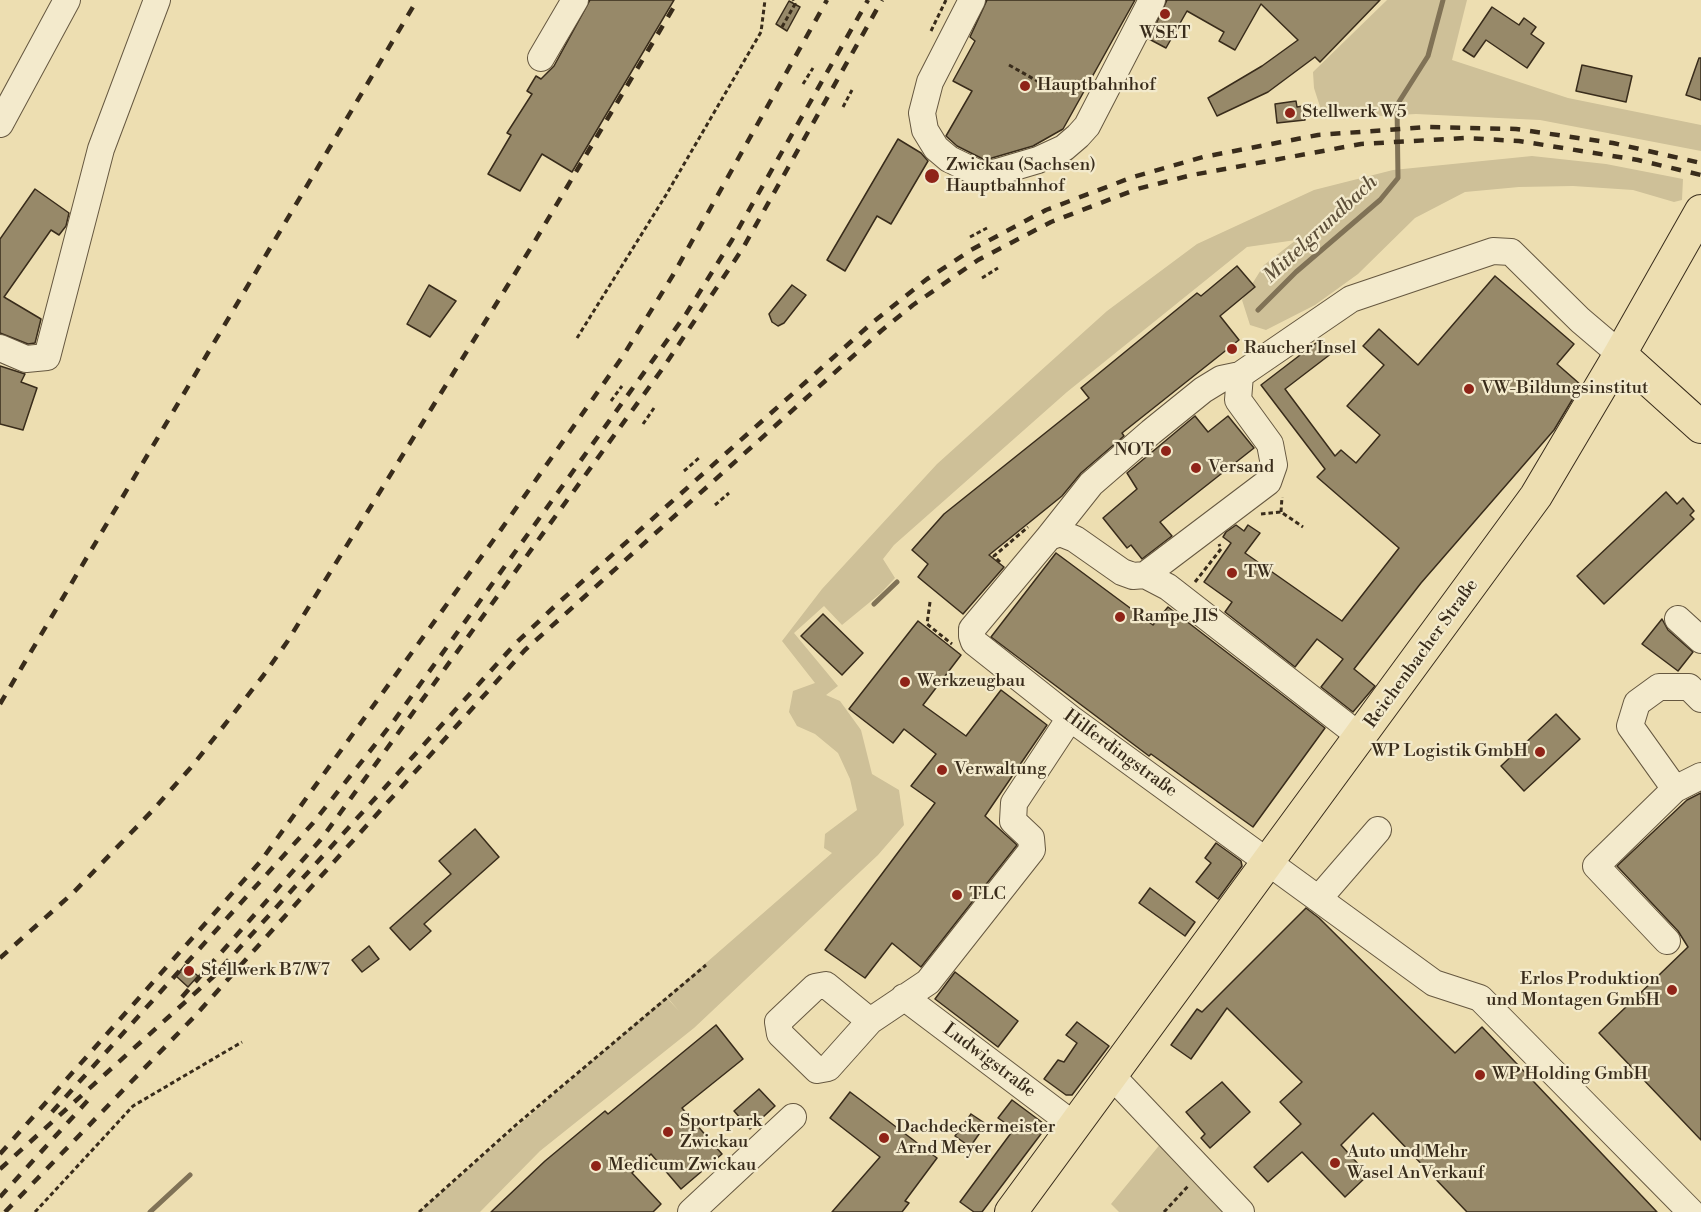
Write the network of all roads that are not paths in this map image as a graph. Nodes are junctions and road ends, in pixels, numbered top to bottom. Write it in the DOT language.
graph roads {
  1 [pos="67,0"];
  2 [pos="156,0"];
  3 [pos="575,0"];
  4 [pos="972,0"];
  5 [pos="1152,0"];
  6 [pos="541,58"];
  7 [pos="0,124"];
  8 [pos="1701,211"];
  9 [pos="0,348"];
  10 [pos="1620,354"];
  11 [pos="1239,375"];
  12 [pos="1701,427"];
  13 [pos="1049,537"];
  14 [pos="1145,575"];
  15 [pos="1678,619"];
  16 [pos="1701,640"];
  17 [pos="1701,699"];
  18 [pos="1070,718"];
  19 [pos="1361,736"];
  20 [pos="1701,776"];
  21 [pos="1675,789"];
  22 [pos="1378,830"];
  23 [pos="1268,863"];
  24 [pos="1320,897"];
  25 [pos="1667,940"];
  26 [pos="904,997"];
  27 [pos="870,1021"];
  28 [pos="1112,1076"];
  29 [pos="793,1117"];
  30 [pos="1075,1126"];
  31 [pos="691,1212"];
  32 [pos="1011,1212"];
  33 [pos="1241,1212"];
  34 [pos="1691,1212"];
  1 -- 7 [label="street"];
  2 -- 9 [label="street"];
  3 -- 6 [label="street"];
  4 -- 5 [label="street"];
  8 -- 10 [label="main road, Reichenbacher Straße"];
  10 -- 11 [label="street"];
  10 -- 12 [label="main road"];
  10 -- 19 [label="main road, Reichenbacher Straße"];
  11 -- 13 [label="street"];
  11 -- 14 [label="street"];
  13 -- 14 [label="street"];
  13 -- 18 [label="street, Hilferdingstraße"];
  14 -- 19 [label="street"];
  15 -- 16 [label="street"];
  17 -- 21 [label="street"];
  18 -- 23 [label="street, Hilferdingstraße"];
  18 -- 26 [label="street"];
  19 -- 23 [label="main road, Reichenbacher Straße"];
  20 -- 21 [label="street"];
  21 -- 25 [label="street"];
  22 -- 24 [label="street"];
  23 -- 24 [label="street, Hilferdingstraße"];
  23 -- 28 [label="main road, Reichenbacher Straße"];
  24 -- 34 [label="street, Hilferdingstraße"];
  26 -- 27 [label="street"];
  26 -- 30 [label="street, Ludwigstraße"];
  28 -- 30 [label="main road, Reichenbacher Straße"];
  28 -- 33 [label="street"];
  29 -- 31 [label="street"];
  30 -- 32 [label="main road, Reichenbacher Straße"];
}
